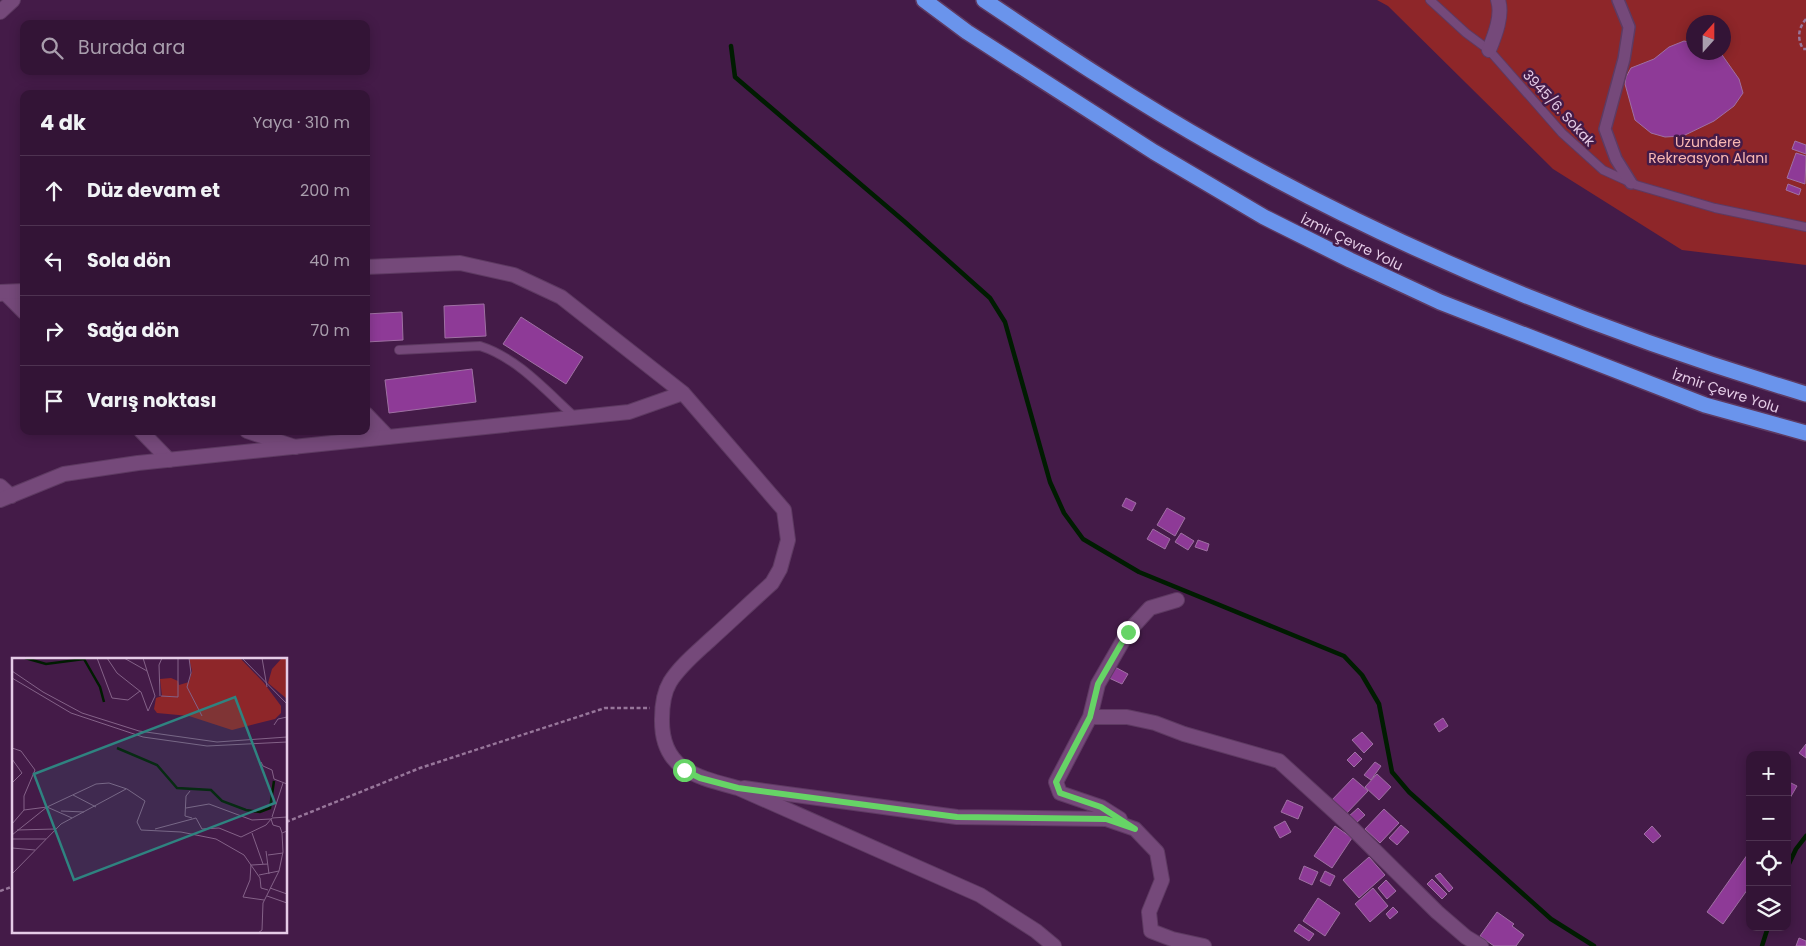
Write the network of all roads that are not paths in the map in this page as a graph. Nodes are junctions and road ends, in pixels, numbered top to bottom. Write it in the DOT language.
graph roads {
  1 [pos="13,0"];
  2 [pos="924,0"];
  3 [pos="984,0"];
  4 [pos="1430,0"];
  5 [pos="1498,0"];
  6 [pos="1618,0"];
  7 [pos="0,12"];
  8 [pos="1489,50"];
  9 [pos="1632,183"];
  10 [pos="1806,227"];
  11 [pos="370,267"];
  12 [pos="20,291"];
  13 [pos="2,293"];
  14 [pos="20,309"];
  15 [pos="399,350"];
  16 [pos="683,394"];
  17 [pos="1806,394"];
  18 [pos="370,418"];
  19 [pos="576,418"];
  20 [pos="370,430"];
  21 [pos="1806,433"];
  22 [pos="145,435"];
  23 [pos="259,435"];
  24 [pos="388,438"];
  25 [pos="296,447"];
  26 [pos="169,460"];
  27 [pos="0,486"];
  28 [pos="4,496"];
  29 [pos="1177,600"];
  30 [pos="1090,717"];
  31 [pos="738,788"];
  32 [pos="1135,829"];
  33 [pos="1054,946"];
  34 [pos="1204,946"];
  35 [pos="1481,946"];
  1 -- 7 [label="street"];
  2 -- 21 [label="highway, İzmir Çevre Yolu"];
  3 -- 17 [label="highway, İzmir Çevre Yolu"];
  4 -- 8 [label="lane, 3945/6. Sokak"];
  5 -- 8 [label="street"];
  6 -- 9 [label="street"];
  8 -- 9 [label="lane, 3945/6. Sokak"];
  9 -- 10 [label="lane, 3945/6. Sokak"];
  11 -- 16 [label="street"];
  12 -- 13 [label="street"];
  13 -- 14 [label="street"];
  15 -- 19 [label="lane"];
  16 -- 19 [label="street"];
  16 -- 31 [label="street"];
  18 -- 24 [label="street"];
  19 -- 24 [label="street"];
  20 -- 24 [label="lane"];
  22 -- 26 [label="street"];
  23 -- 25 [label="street"];
  24 -- 25 [label="street"];
  25 -- 26 [label="street"];
  26 -- 28 [label="street"];
  27 -- 28 [label="street"];
  29 -- 30 [label="street"];
  30 -- 32 [label="street"];
  30 -- 35 [label="street"];
  31 -- 32 [label="street"];
  31 -- 33 [label="street"];
  32 -- 34 [label="street"];
}
